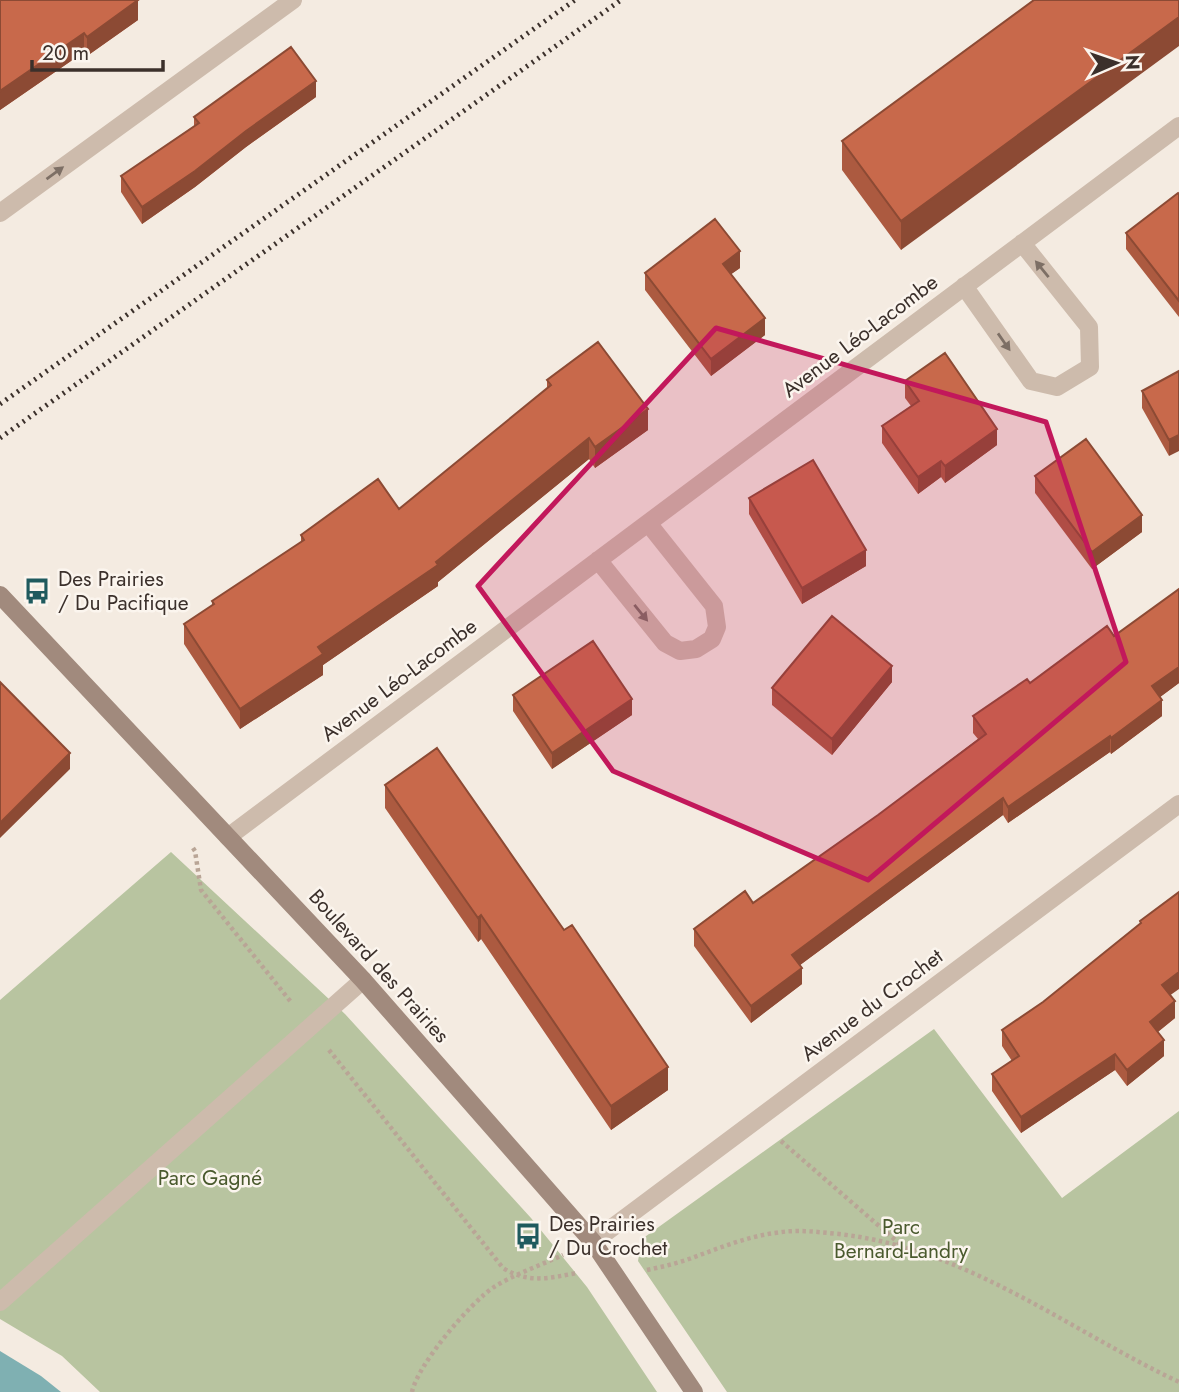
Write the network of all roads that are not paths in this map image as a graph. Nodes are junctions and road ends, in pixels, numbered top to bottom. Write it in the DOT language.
graph roads {
  1 [pos="293,0"];
  2 [pos="1179,125"];
  3 [pos="0,214"];
  4 [pos="1022,243"];
  5 [pos="964,286"];
  6 [pos="648,523"];
  7 [pos="598,560"];
  8 [pos="0,595"];
  9 [pos="1179,804"];
  10 [pos="228,837"];
  11 [pos="363,980"];
  12 [pos="593,1242"];
  13 [pos="0,1301"];
  14 [pos="695,1392"];
  3 -- 1 [label="street, one-way"];
  2 -- 4 [label="street, Avenue Léo-Lacombe"];
  4 -- 5 [label="street, Avenue Léo-Lacombe"];
  5 -- 4 [label="street, Avenue Léo-Lacombe, one-way"];
  5 -- 6 [label="street, Avenue Léo-Lacombe"];
  6 -- 7 [label="street, Avenue Léo-Lacombe"];
  7 -- 6 [label="street, one-way"];
  7 -- 10 [label="street, Avenue Léo-Lacombe"];
  8 -- 10 [label="street, Boulevard des Prairies"];
  9 -- 12 [label="street, Avenue du Crochet"];
  10 -- 11 [label="street, Boulevard des Prairies"];
  11 -- 12 [label="street, Boulevard des Prairies"];
  11 -- 13 [label="street"];
  12 -- 14 [label="street, Boulevard des Prairies"];
}
